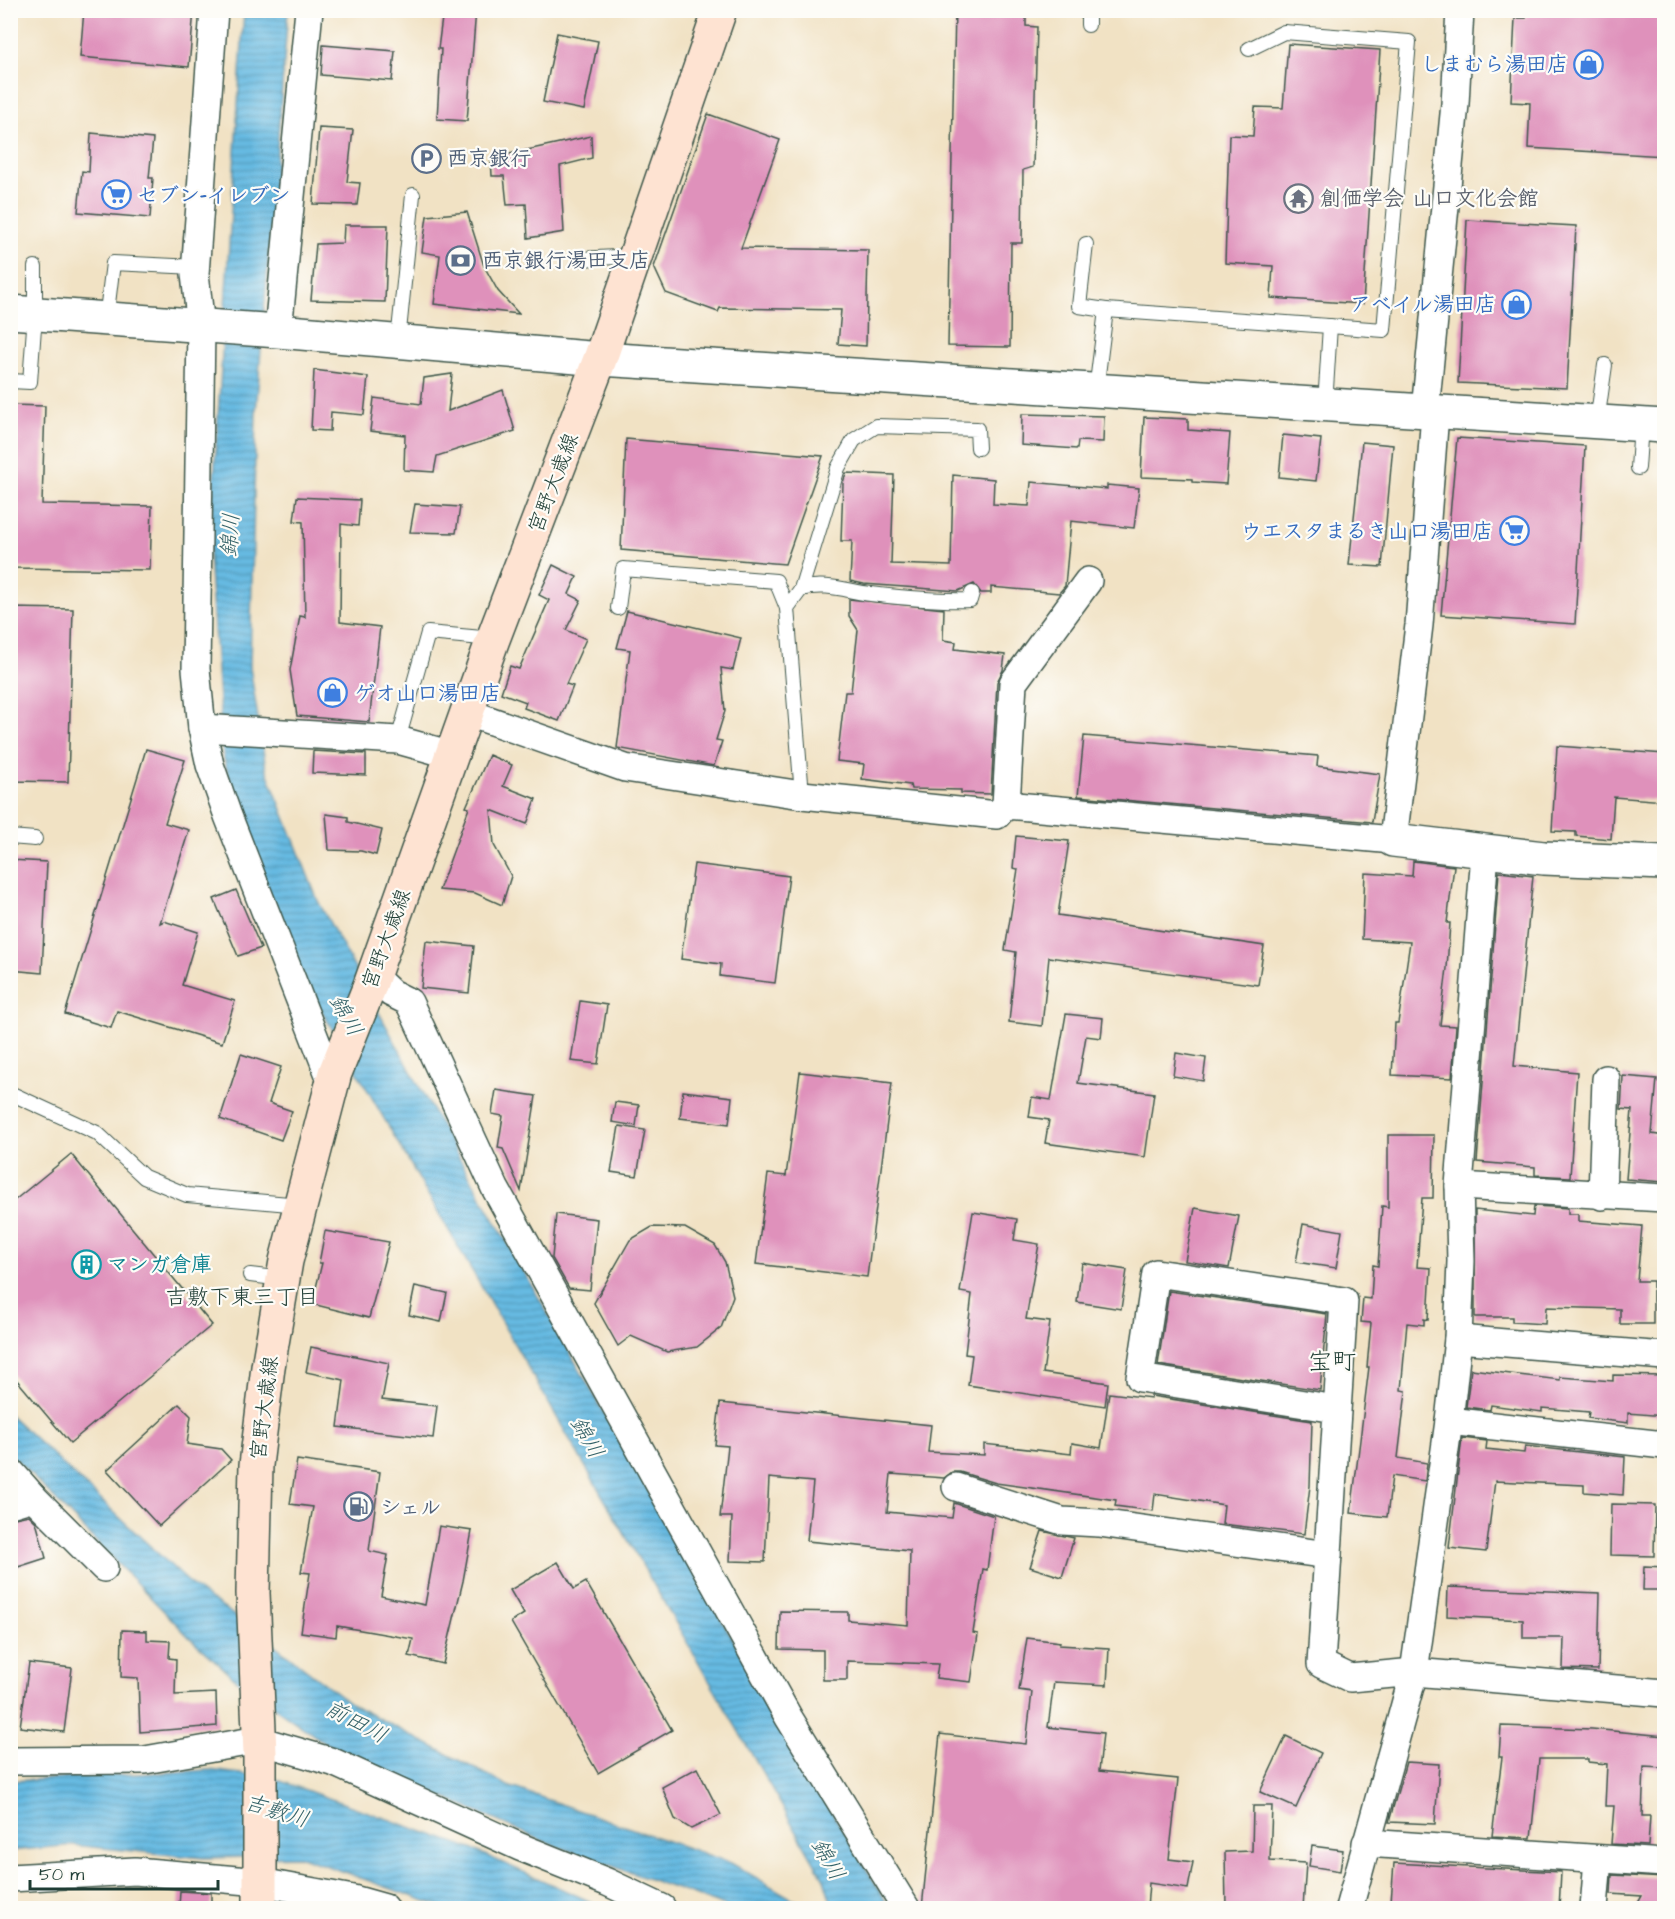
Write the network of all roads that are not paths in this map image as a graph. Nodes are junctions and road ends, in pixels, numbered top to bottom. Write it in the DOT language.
graph roads {
  1 [pos="214,10"];
  2 [pos="309,10"];
  3 [pos="720,10"];
  4 [pos="1088,10"];
  5 [pos="1460,10"];
  6 [pos="1088,25"];
  7 [pos="1249,49"];
  8 [pos="413,195"];
  9 [pos="1086,244"];
  10 [pos="636,255"];
  11 [pos="579,259"];
  12 [pos="35,267"];
  13 [pos="195,267"];
  14 [pos="1106,310"];
  15 [pos="23,313"];
  16 [pos="106,320"];
  17 [pos="1330,326"];
  18 [pos="206,327"];
  19 [pos="273,330"];
  20 [pos="398,341"];
  21 [pos="600,359"];
  22 [pos="1605,365"];
  23 [pos="10,381"];
  24 [pos="1096,391"];
  25 [pos="1325,405"];
  26 [pos="1430,412"];
  27 [pos="1597,422"];
  28 [pos="1653,426"];
  29 [pos="978,448"];
  30 [pos="1638,468"];
  31 [pos="1088,581"];
  32 [pos="801,589"];
  33 [pos="972,593"];
  34 [pos="618,608"];
  35 [pos="787,608"];
  36 [pos="492,639"];
  37 [pos="466,712"];
  38 [pos="202,728"];
  39 [pos="398,740"];
  40 [pos="452,755"];
  41 [pos="802,795"];
  42 [pos="1006,805"];
  43 [pos="10,837"];
  44 [pos="35,838"];
  45 [pos="1393,840"];
  46 [pos="1485,853"];
  47 [pos="1665,863"];
  48 [pos="371,982"];
  49 [pos="334,1077"];
  50 [pos="1605,1079"];
  51 [pos="10,1093"];
  52 [pos="1458,1186"];
  53 [pos="1602,1196"];
  54 [pos="1665,1198"];
  55 [pos="300,1205"];
  56 [pos="250,1275"];
  57 [pos="283,1279"];
  58 [pos="1458,1339"];
  59 [pos="1665,1356"];
  60 [pos="1336,1409"];
  61 [pos="1449,1421"];
  62 [pos="1665,1445"];
  63 [pos="10,1471"];
  64 [pos="956,1487"];
  65 [pos="22,1501"];
  66 [pos="1328,1555"];
  67 [pos="104,1568"];
  68 [pos="1414,1672"];
  69 [pos="1665,1693"];
  70 [pos="259,1747"];
  71 [pos="10,1761"];
  72 [pos="1366,1843"];
  73 [pos="1598,1859"];
  74 [pos="1665,1863"];
  75 [pos="10,1878"];
  76 [pos="261,1885"];
  77 [pos="385,1908"];
  78 [pos="662,1908"];
  79 [pos="906,1908"];
  80 [pos="1349,1908"];
  81 [pos="1594,1908"];
  1 -- 13 [label="street"];
  2 -- 19 [label="street"];
  3 -- 10 [label="main road, 宮野大歳線"];
  4 -- 6 [label="lane"];
  5 -- 26 [label="street"];
  7 -- 17 [label="lane"];
  8 -- 20 [label="lane"];
  9 -- 14 [label="lane"];
  10 -- 11 [label="lane"];
  10 -- 21 [label="main road, 宮野大歳線"];
  12 -- 15 [label="lane"];
  13 -- 16 [label="lane"];
  13 -- 18 [label="street"];
  14 -- 17 [label="lane"];
  14 -- 24 [label="lane"];
  15 -- 16 [label="street"];
  15 -- 23 [label="lane"];
  16 -- 18 [label="street"];
  17 -- 25 [label="lane"];
  18 -- 19 [label="street"];
  18 -- 38 [label="street"];
  19 -- 20 [label="street"];
  20 -- 21 [label="street"];
  21 -- 24 [label="street"];
  21 -- 36 [label="main road, 宮野大歳線"];
  22 -- 27 [label="lane"];
  24 -- 25 [label="street"];
  25 -- 26 [label="street"];
  26 -- 27 [label="street"];
  26 -- 45 [label="street"];
  27 -- 28 [label="street"];
  28 -- 30 [label="lane"];
  29 -- 32 [label="lane"];
  31 -- 42 [label="street"];
  32 -- 33 [label="lane"];
  32 -- 35 [label="lane"];
  34 -- 35 [label="lane"];
  35 -- 41 [label="lane"];
  36 -- 37 [label="main road, 宮野大歳線"];
  36 -- 39 [label="lane"];
  37 -- 40 [label="main road, 宮野大歳線"];
  37 -- 41 [label="street"];
  38 -- 39 [label="street"];
  38 -- 49 [label="street"];
  39 -- 40 [label="street"];
  40 -- 48 [label="main road, 宮野大歳線"];
  41 -- 42 [label="street"];
  42 -- 45 [label="street"];
  43 -- 44 [label="lane"];
  45 -- 46 [label="street"];
  46 -- 47 [label="street"];
  46 -- 52 [label="street"];
  48 -- 49 [label="main road, 宮野大歳線"];
  48 -- 79 [label="street"];
  49 -- 55 [label="main road, 宮野大歳線"];
  50 -- 53 [label="street"];
  51 -- 55 [label="lane"];
  52 -- 53 [label="street"];
  52 -- 58 [label="street"];
  53 -- 54 [label="street"];
  55 -- 57 [label="main road, 宮野大歳線"];
  56 -- 57 [label="lane"];
  57 -- 70 [label="main road, 宮野大歳線"];
  58 -- 59 [label="street"];
  58 -- 61 [label="street"];
  60 -- 60 [label="street"];
  60 -- 66 [label="street"];
  61 -- 62 [label="street"];
  61 -- 68 [label="street"];
  63 -- 65 [label="street"];
  64 -- 66 [label="street"];
  65 -- 67 [label="street"];
  66 -- 68 [label="street"];
  68 -- 69 [label="street"];
  68 -- 72 [label="street"];
  70 -- 71 [label="street"];
  70 -- 76 [label="main road, 宮野大歳線"];
  70 -- 78 [label="street"];
  72 -- 73 [label="street"];
  72 -- 80 [label="street"];
  73 -- 74 [label="street"];
  73 -- 81 [label="street"];
  75 -- 76 [label="street"];
  76 -- 77 [label="street"];
}
